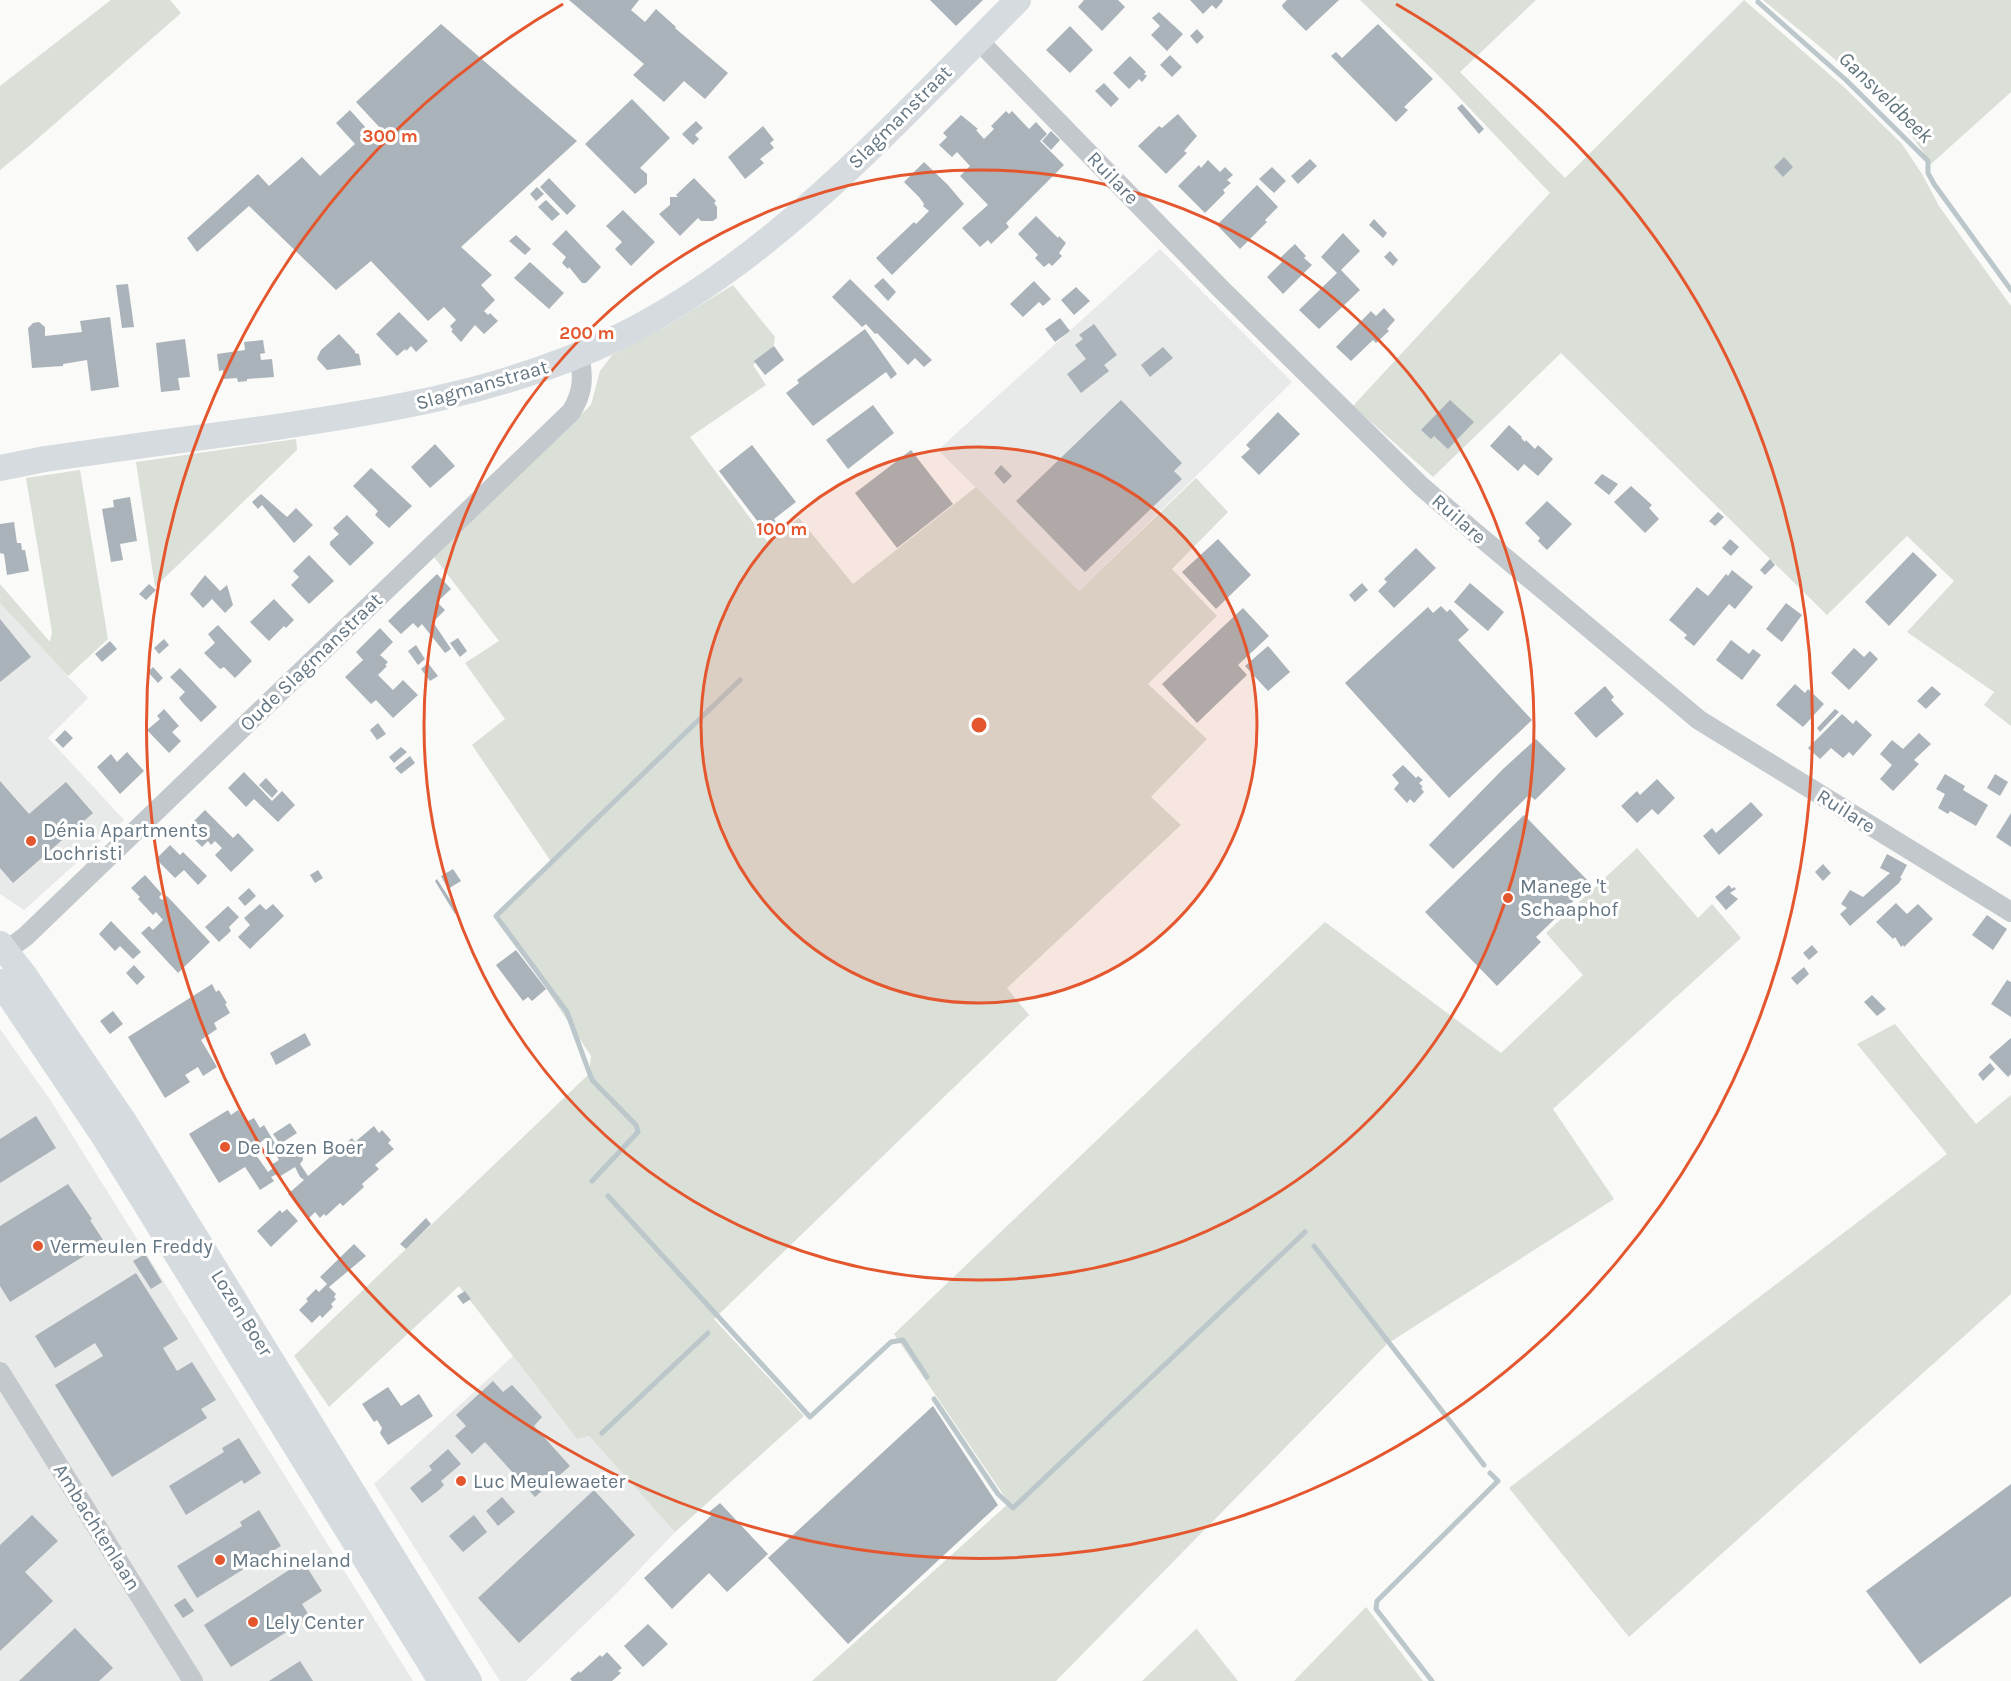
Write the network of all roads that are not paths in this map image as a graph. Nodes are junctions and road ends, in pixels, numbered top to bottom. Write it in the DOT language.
graph roads {
  1 [pos="1018,0"];
  2 [pos="978,40"];
  3 [pos="579,356"];
  4 [pos="0,468"];
  5 [pos="2011,912"];
  6 [pos="3,948"];
  7 [pos="0,982"];
  8 [pos="0,1372"];
  9 [pos="193,1681"];
  10 [pos="441,1681"];
  11 [pos="469,1681"];
  1 -- 2 [label="main road, Slagmanstraat"];
  2 -- 3 [label="main road, Slagmanstraat"];
  2 -- 5 [label="street, Ruilare"];
  3 -- 4 [label="main road, Slagmanstraat"];
  3 -- 6 [label="street, Oude Slagmanstraat"];
  6 -- 11 [label="main road, Lozen Boer"];
  7 -- 10 [label="main road, Lozen Boer"];
  8 -- 9 [label="street, Ambachtenlaan"];
}
